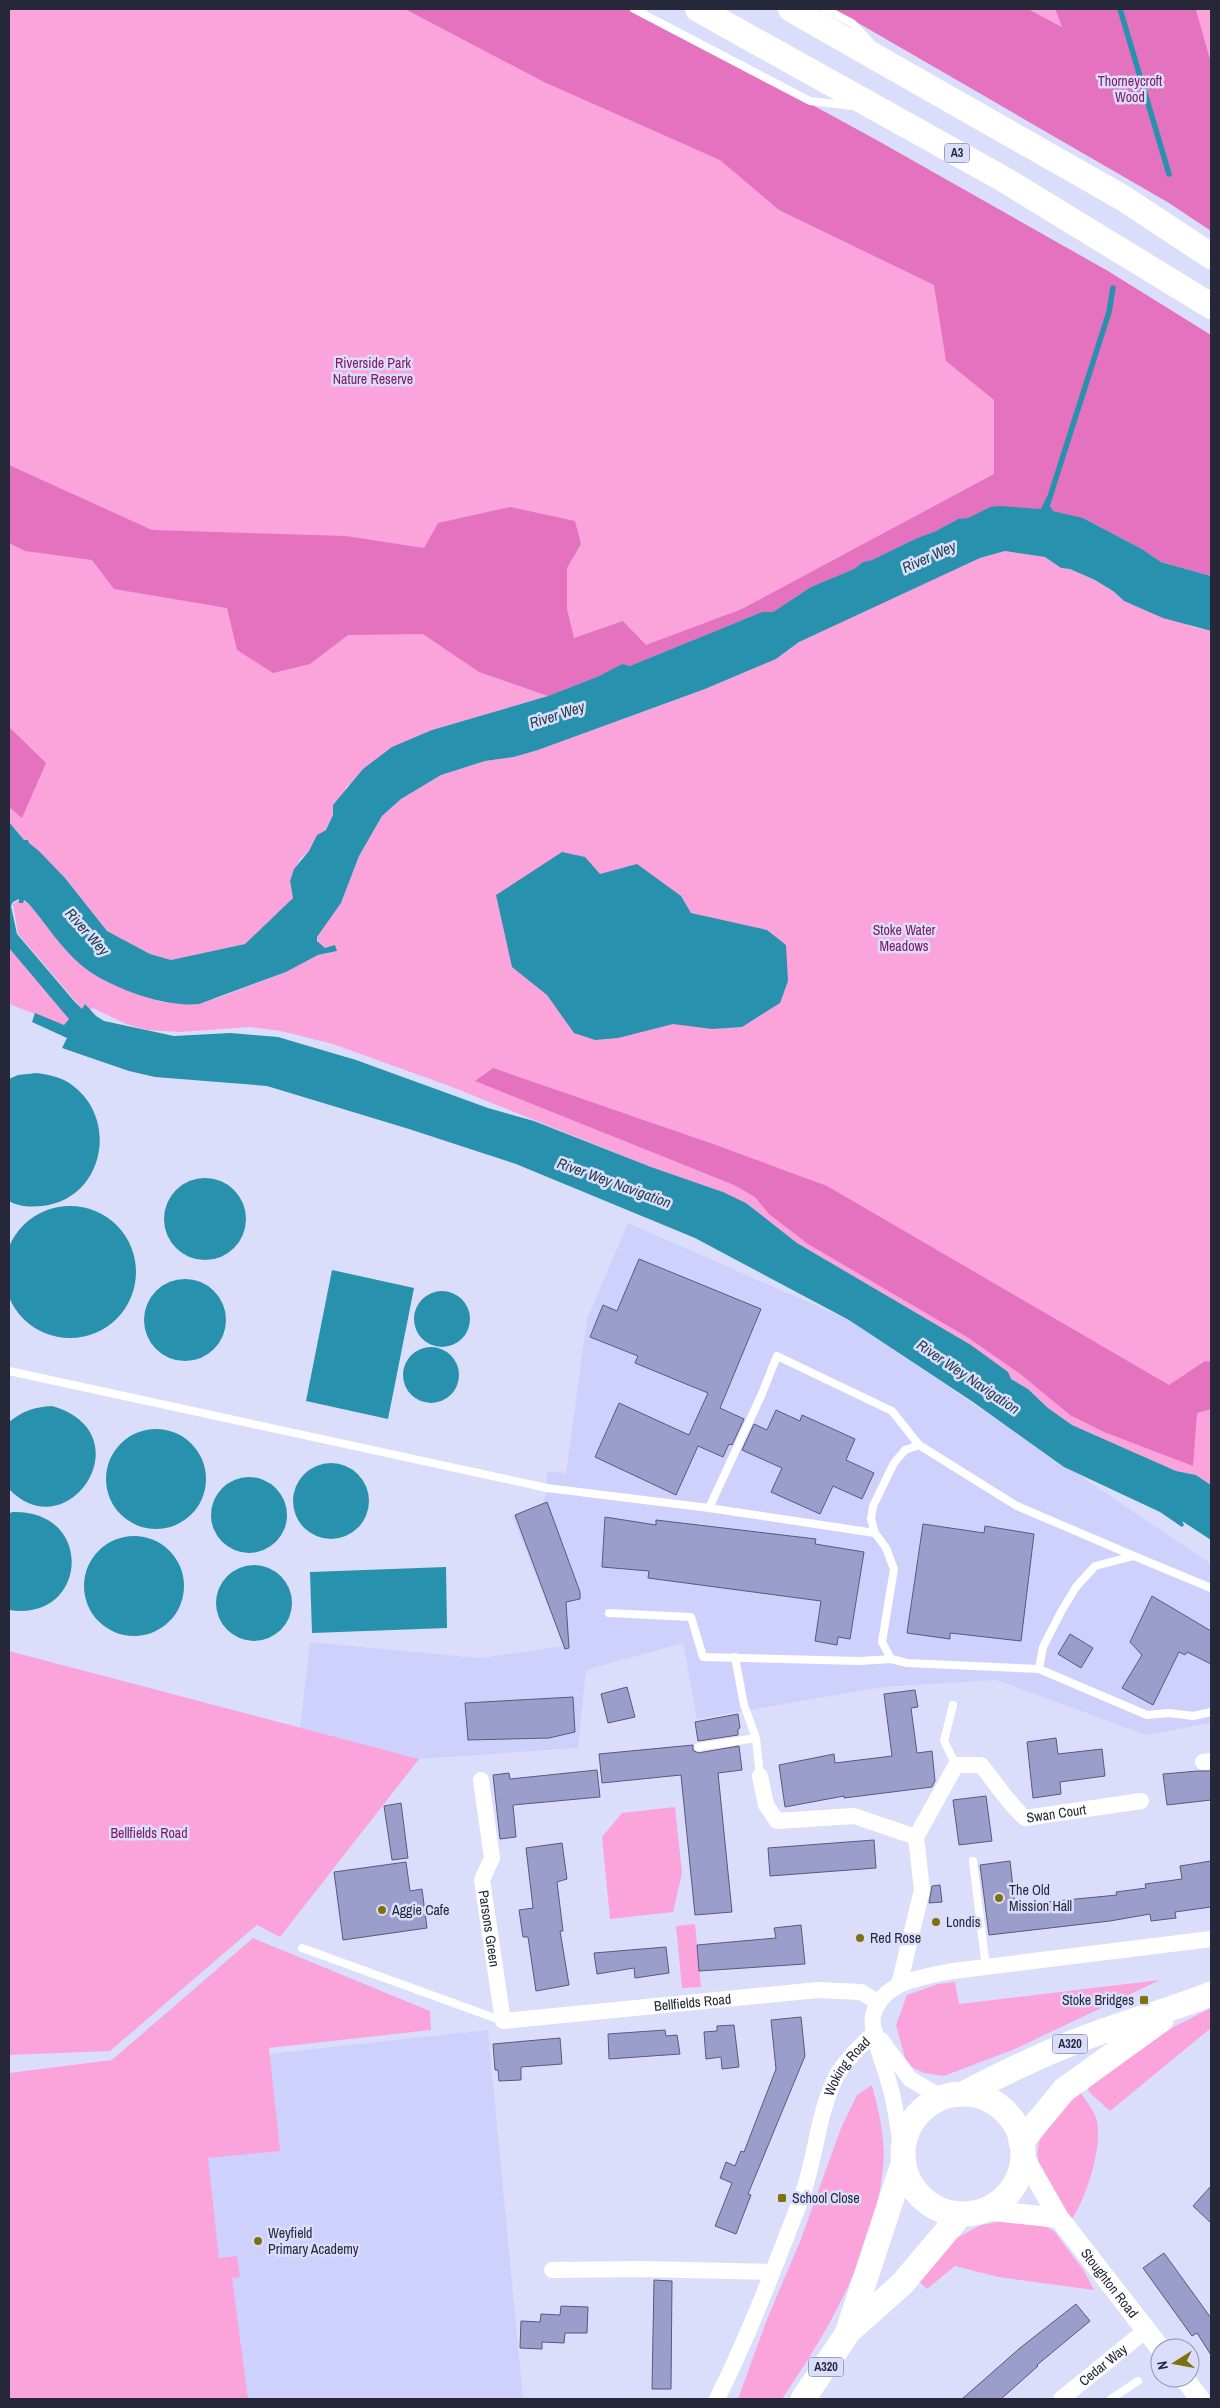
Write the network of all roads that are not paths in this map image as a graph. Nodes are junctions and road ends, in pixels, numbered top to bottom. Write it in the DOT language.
graph roads {
  1 [pos="634,9"];
  2 [pos="698,9"];
  3 [pos="791,9"];
  4 [pos="825,9"];
  5 [pos="902,72"];
  6 [pos="881,110"];
  7 [pos="1211,256"];
  8 [pos="1211,306"];
  9 [pos="9,1371"];
  10 [pos="919,1445"];
  11 [pos="709,1508"];
  12 [pos="875,1533"];
  13 [pos="1134,1556"];
  14 [pos="1211,1588"];
  15 [pos="610,1613"];
  16 [pos="735,1657"];
  17 [pos="890,1659"];
  18 [pos="1039,1669"];
  19 [pos="953,1705"];
  20 [pos="1211,1712"];
  21 [pos="756,1738"];
  22 [pos="698,1747"];
  23 [pos="956,1765"];
  24 [pos="760,1776"];
  25 [pos="481,1780"];
  26 [pos="1141,1801"];
  27 [pos="916,1837"];
  28 [pos="973,1861"];
  29 [pos="1211,1939"];
  30 [pos="302,1948"];
  31 [pos="986,1968"];
  32 [pos="899,1985"];
  33 [pos="1211,1994"];
  34 [pos="879,2003"];
  35 [pos="1180,2007"];
  36 [pos="503,2021"];
  37 [pos="875,2032"];
  38 [pos="953,2095"];
  39 [pos="1022,2149"];
  40 [pos="902,2159"];
  41 [pos="973,2212"];
  42 [pos="1059,2218"];
  43 [pos="552,2270"];
  44 [pos="771,2272"];
  45 [pos="1146,2330"];
  46 [pos="847,2334"];
  47 [pos="1152,2338"];
  48 [pos="1138,2380"];
  49 [pos="1192,2388"];
  50 [pos="717,2399"];
  51 [pos="803,2399"];
  52 [pos="1061,2399"];
  53 [pos="1111,2399"];
  54 [pos="1200,2399"];
  1 -- 6 [label="lane"];
  2 -- 6 [label="highway, A3"];
  3 -- 5 [label="highway"];
  4 -- 5 [label="lane"];
  5 -- 7 [label="highway"];
  6 -- 8 [label="highway, A3"];
  9 -- 11 [label="lane"];
  10 -- 11 [label="lane"];
  10 -- 12 [label="lane"];
  10 -- 13 [label="lane"];
  11 -- 12 [label="lane"];
  12 -- 17 [label="lane"];
  13 -- 14 [label="lane"];
  13 -- 18 [label="lane"];
  15 -- 16 [label="lane"];
  16 -- 17 [label="lane"];
  16 -- 21 [label="lane"];
  17 -- 18 [label="lane"];
  18 -- 20 [label="lane"];
  19 -- 23 [label="lane"];
  21 -- 22 [label="lane"];
  21 -- 24 [label="lane"];
  23 -- 26 [label="street, Swan Court"];
  23 -- 27 [label="street"];
  24 -- 27 [label="street"];
  25 -- 36 [label="street, Parsons Green"];
  27 -- 32 [label="street"];
  28 -- 31 [label="lane"];
  29 -- 31 [label="street"];
  30 -- 36 [label="lane"];
  31 -- 32 [label="street"];
  32 -- 34 [label="street"];
  33 -- 35 [label="main road, A320"];
  34 -- 36 [label="street, Bellfields Road"];
  34 -- 37 [label="street, Woking Road"];
  35 -- 38 [label="main road, A320"];
  35 -- 39 [label="main road, A320"];
  37 -- 38 [label="street"];
  37 -- 40 [label="street"];
  37 -- 44 [label="street, Woking Road"];
  38 -- 39 [label="main road"];
  38 -- 40 [label="main road"];
  39 -- 41 [label="main road"];
  39 -- 42 [label="street, Stoughton Road"];
  40 -- 41 [label="main road"];
  40 -- 46 [label="main road, A320"];
  41 -- 42 [label="street"];
  41 -- 46 [label="main road, A320"];
  42 -- 45 [label="street, Stoughton Road"];
  43 -- 44 [label="street"];
  44 -- 50 [label="street, Woking Road"];
  45 -- 47 [label="street, Stoughton Road"];
  45 -- 52 [label="street, Cedar Way"];
  46 -- 51 [label="main road, A320"];
  48 -- 53 [label="lane"];
  49 -- 54 [label="street"];
}
